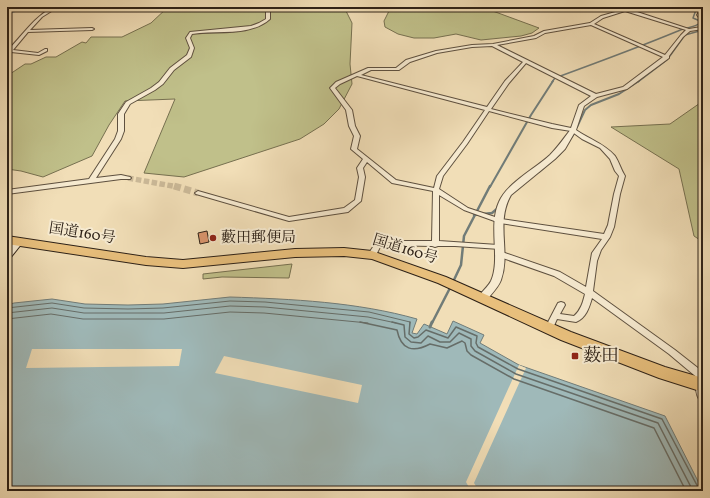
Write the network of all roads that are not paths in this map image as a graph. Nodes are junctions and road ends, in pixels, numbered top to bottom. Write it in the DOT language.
graph roads {
  1 [pos="56,7"];
  2 [pos="268,7"];
  3 [pos="628,8"];
  4 [pos="703,8"];
  5 [pos="591,24"];
  6 [pos="703,28"];
  7 [pos="92,29"];
  8 [pos="689,30"];
  9 [pos="26,31"];
  10 [pos="493,45"];
  11 [pos="45,50"];
  12 [pos="8,53"];
  13 [pos="667,56"];
  14 [pos="526,61"];
  15 [pos="357,75"];
  16 [pos="596,96"];
  17 [pos="489,109"];
  18 [pos="572,130"];
  19 [pos="366,159"];
  20 [pos="128,178"];
  21 [pos="91,181"];
  22 [pos="436,190"];
  23 [pos="7,192"];
  24 [pos="198,193"];
  25 [pos="500,222"];
  26 [pos="607,237"];
  27 [pos="12,241"];
  28 [pos="435,245"];
  29 [pos="498,250"];
  30 [pos="7,254"];
  31 [pos="372,255"];
  32 [pos="590,293"];
  33 [pos="483,298"];
  34 [pos="549,328"];
  35 [pos="703,386"];
  1 -- 9 [label="street"];
  2 -- 21 [label="street"];
  3 -- 5 [label="street"];
  3 -- 8 [label="street"];
  4 -- 6 [label="street"];
  5 -- 10 [label="street"];
  5 -- 13 [label="street"];
  6 -- 8 [label="street"];
  7 -- 9 [label="street"];
  8 -- 13 [label="street"];
  9 -- 12 [label="street"];
  10 -- 14 [label="street"];
  10 -- 15 [label="street"];
  11 -- 12 [label="street"];
  13 -- 16 [label="street"];
  14 -- 16 [label="street"];
  14 -- 17 [label="street"];
  15 -- 17 [label="street"];
  15 -- 19 [label="street"];
  16 -- 18 [label="street"];
  17 -- 18 [label="street"];
  17 -- 22 [label="street"];
  18 -- 25 [label="street"];
  18 -- 26 [label="street"];
  19 -- 22 [label="street"];
  19 -- 24 [label="street"];
  20 -- 21 [label="street"];
  21 -- 23 [label="street"];
  22 -- 25 [label="street"];
  22 -- 28 [label="street"];
  25 -- 26 [label="street"];
  25 -- 29 [label="street"];
  26 -- 32 [label="street"];
  27 -- 30 [label="main road"];
  27 -- 31 [label="highway, 国道160号"];
  28 -- 29 [label="street"];
  28 -- 31 [label="street"];
  29 -- 32 [label="street"];
  29 -- 33 [label="street"];
  31 -- 33 [label="highway, 国道160号"];
  32 -- 34 [label="street"];
  32 -- 35 [label="street"];
  33 -- 34 [label="highway, 国道160号"];
  34 -- 35 [label="highway, 国道160号"];
}
